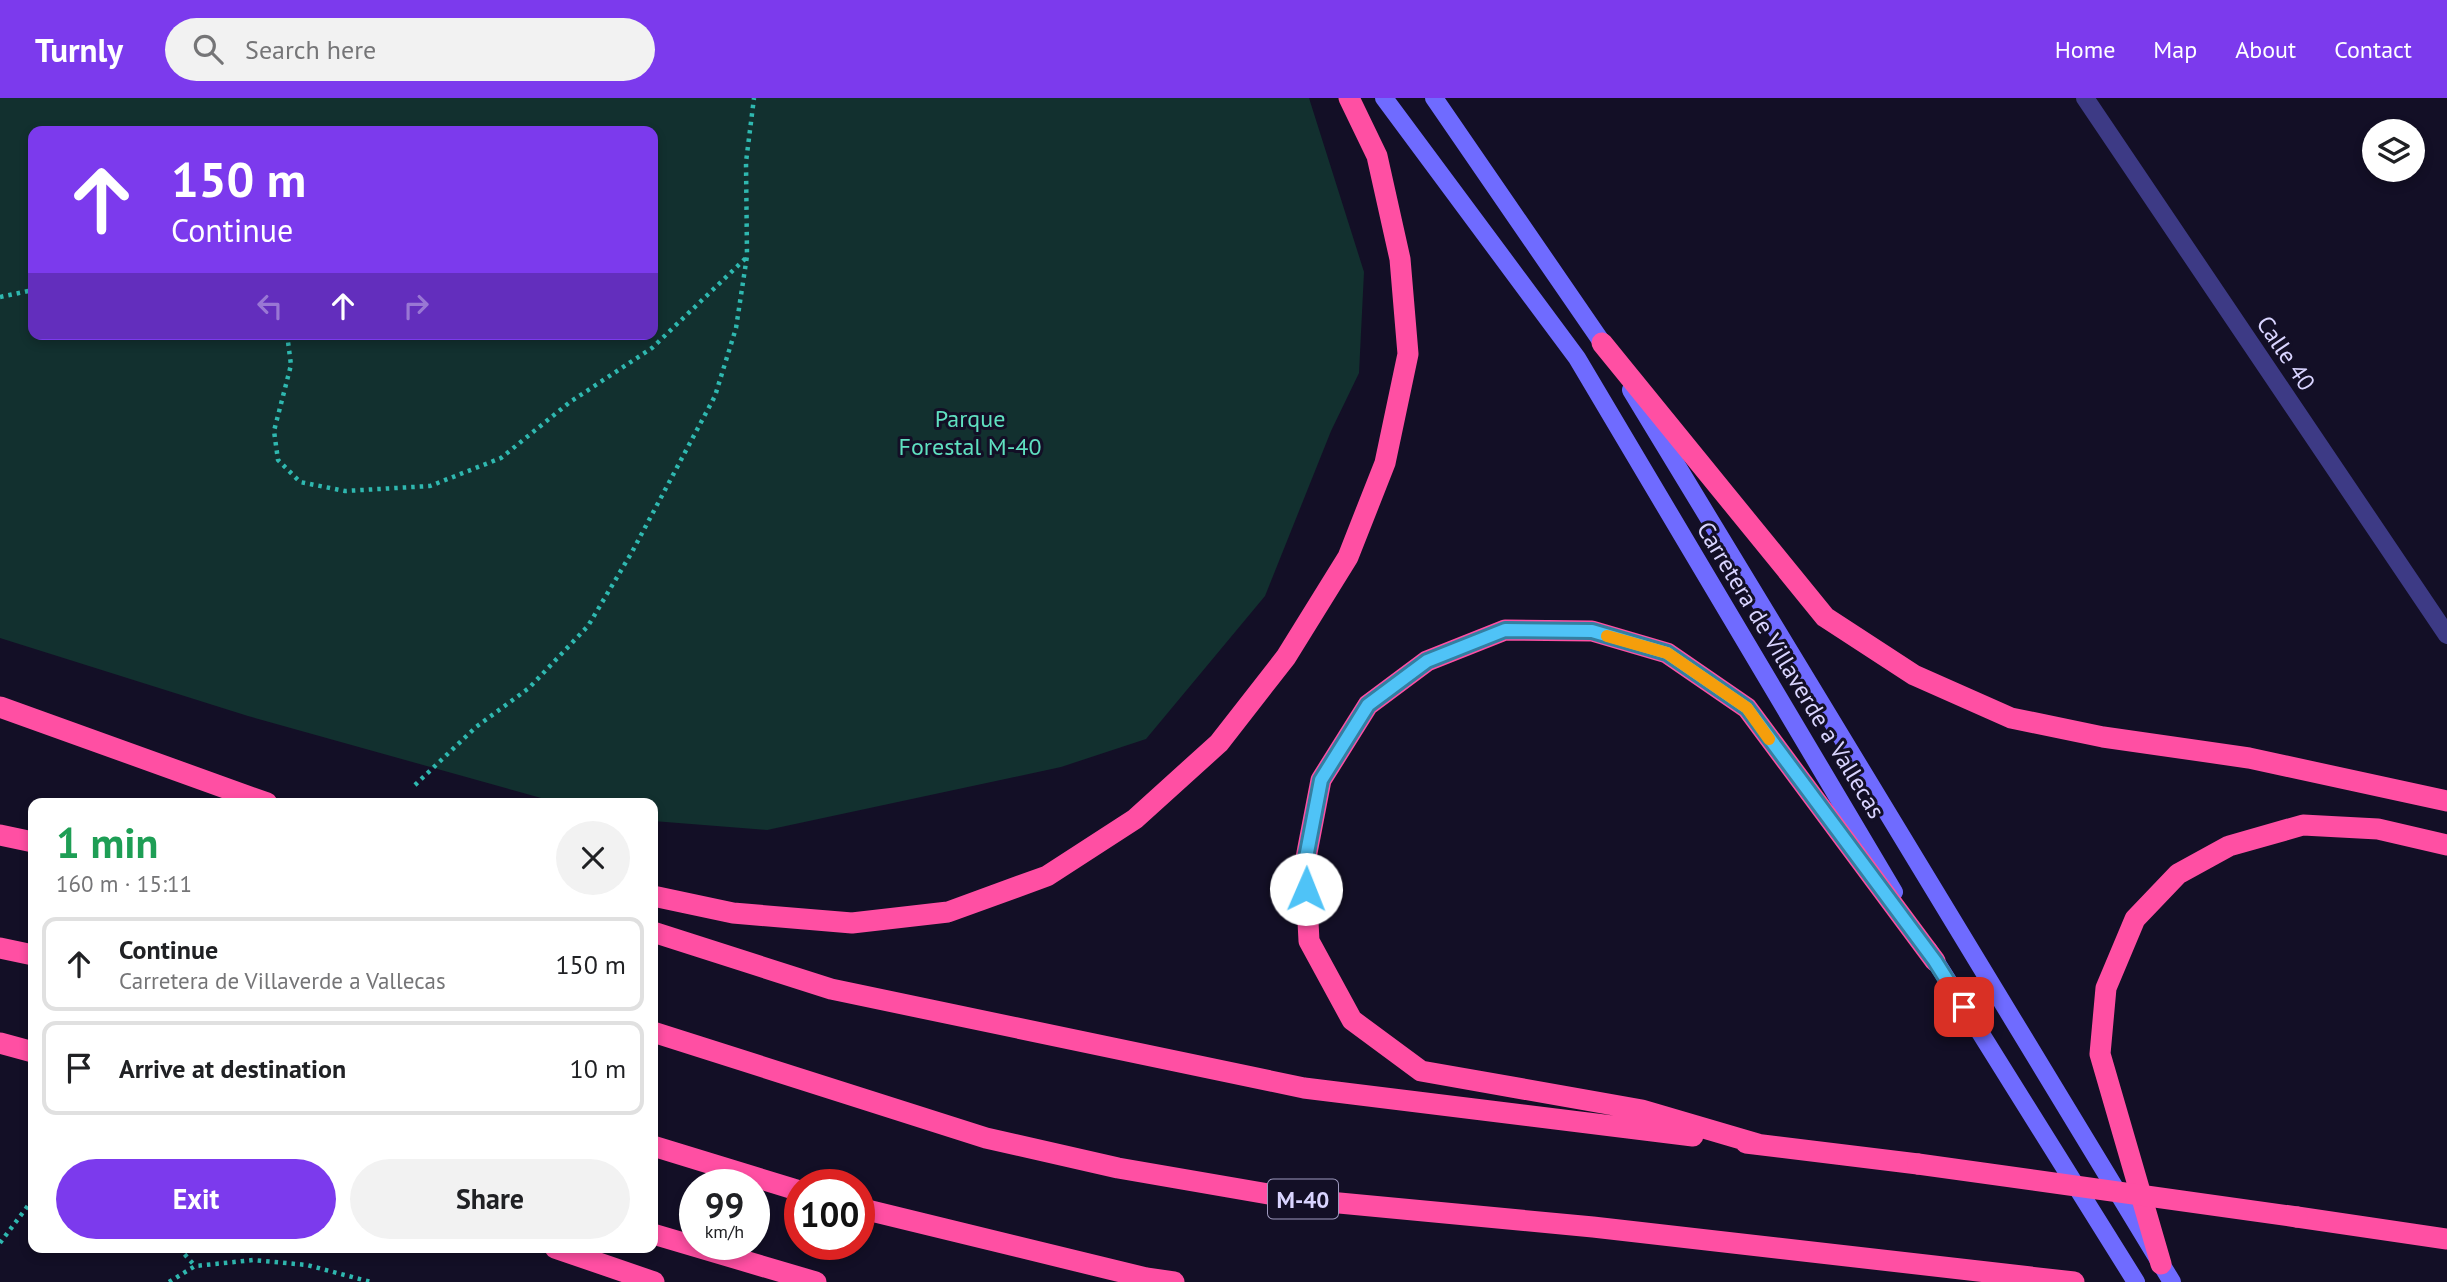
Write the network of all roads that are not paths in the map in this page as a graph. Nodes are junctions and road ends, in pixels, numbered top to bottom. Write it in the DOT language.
graph roads {
  1 [pos="1349,98"];
  2 [pos="1384,98"];
  3 [pos="1434,98"];
  4 [pos="2085,98"];
  5 [pos="1602,342"];
  6 [pos="2447,635"];
  7 [pos="0,707"];
  8 [pos="253,798"];
  9 [pos="2447,801"];
  10 [pos="0,835"];
  11 [pos="28,841"];
  12 [pos="2447,845"];
  13 [pos="658,897"];
  14 [pos="658,934"];
  15 [pos="0,948"];
  16 [pos="28,954"];
  17 [pos="1935,961"];
  18 [pos="658,1034"];
  19 [pos="4,1044"];
  20 [pos="28,1051"];
  21 [pos="1758,1144"];
  22 [pos="658,1148"];
  23 [pos="784,1186"];
  24 [pos="875,1212"];
  25 [pos="2447,1223"];
  26 [pos="2377,1230"];
  27 [pos="658,1235"];
  28 [pos="2447,1239"];
  29 [pos="570,1253"];
  30 [pos="2167,1273"];
  31 [pos="654,1282"];
  32 [pos="816,1282"];
  33 [pos="1174,1282"];
  34 [pos="2074,1282"];
  35 [pos="2136,1282"];
  1 -- 13 [label="highway"];
  2 -- 17 [label="main road, Carretera de Villaverde a Vallecas"];
  3 -- 5 [label="main road, Carretera de Villaverde a Vallecas"];
  4 -- 6 [label="street, Calle 40"];
  5 -- 9 [label="highway"];
  5 -- 30 [label="main road, Carretera de Villaverde a Vallecas"];
  7 -- 8 [label="highway"];
  10 -- 11 [label="highway"];
  12 -- 30 [label="highway"];
  14 -- 21 [label="highway"];
  15 -- 16 [label="highway"];
  17 -- 21 [label="highway"];
  17 -- 35 [label="main road, Carretera de Villaverde a Vallecas"];
  18 -- 34 [label="highway, M-40"];
  19 -- 20 [label="highway"];
  21 -- 26 [label="highway, bridge"];
  22 -- 23 [label="highway"];
  24 -- 33 [label="highway"];
  25 -- 26 [label="highway"];
  26 -- 28 [label="highway"];
  27 -- 32 [label="highway"];
  29 -- 31 [label="highway"];
}
